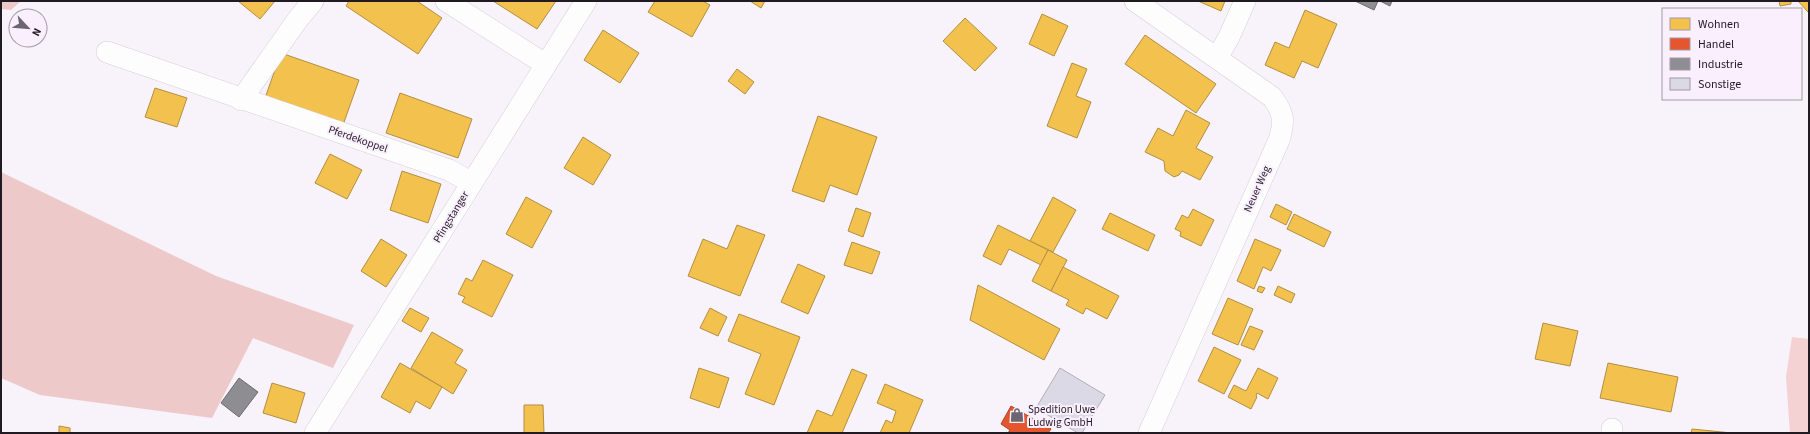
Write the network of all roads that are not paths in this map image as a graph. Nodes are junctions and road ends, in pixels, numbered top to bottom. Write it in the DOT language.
graph roads {
  1 [pos="313,1"];
  2 [pos="446,1"];
  3 [pos="586,1"];
  4 [pos="1135,1"];
  5 [pos="1245,1"];
  6 [pos="107,52"];
  7 [pos="1217,58"];
  8 [pos="545,64"];
  9 [pos="241,100"];
  10 [pos="472,183"];
  11 [pos="315,433"];
  12 [pos="1150,433"];
  1 -- 9 [label="street"];
  2 -- 8 [label="street"];
  3 -- 8 [label="street, Pfingstanger"];
  4 -- 7 [label="street, Neuer Weg"];
  5 -- 7 [label="street"];
  6 -- 9 [label="street, Pferdekoppel"];
  7 -- 12 [label="street, Neuer Weg"];
  8 -- 10 [label="street, Pfingstanger"];
  9 -- 10 [label="street, Pferdekoppel"];
  10 -- 11 [label="street, Pfingstanger"];
}
